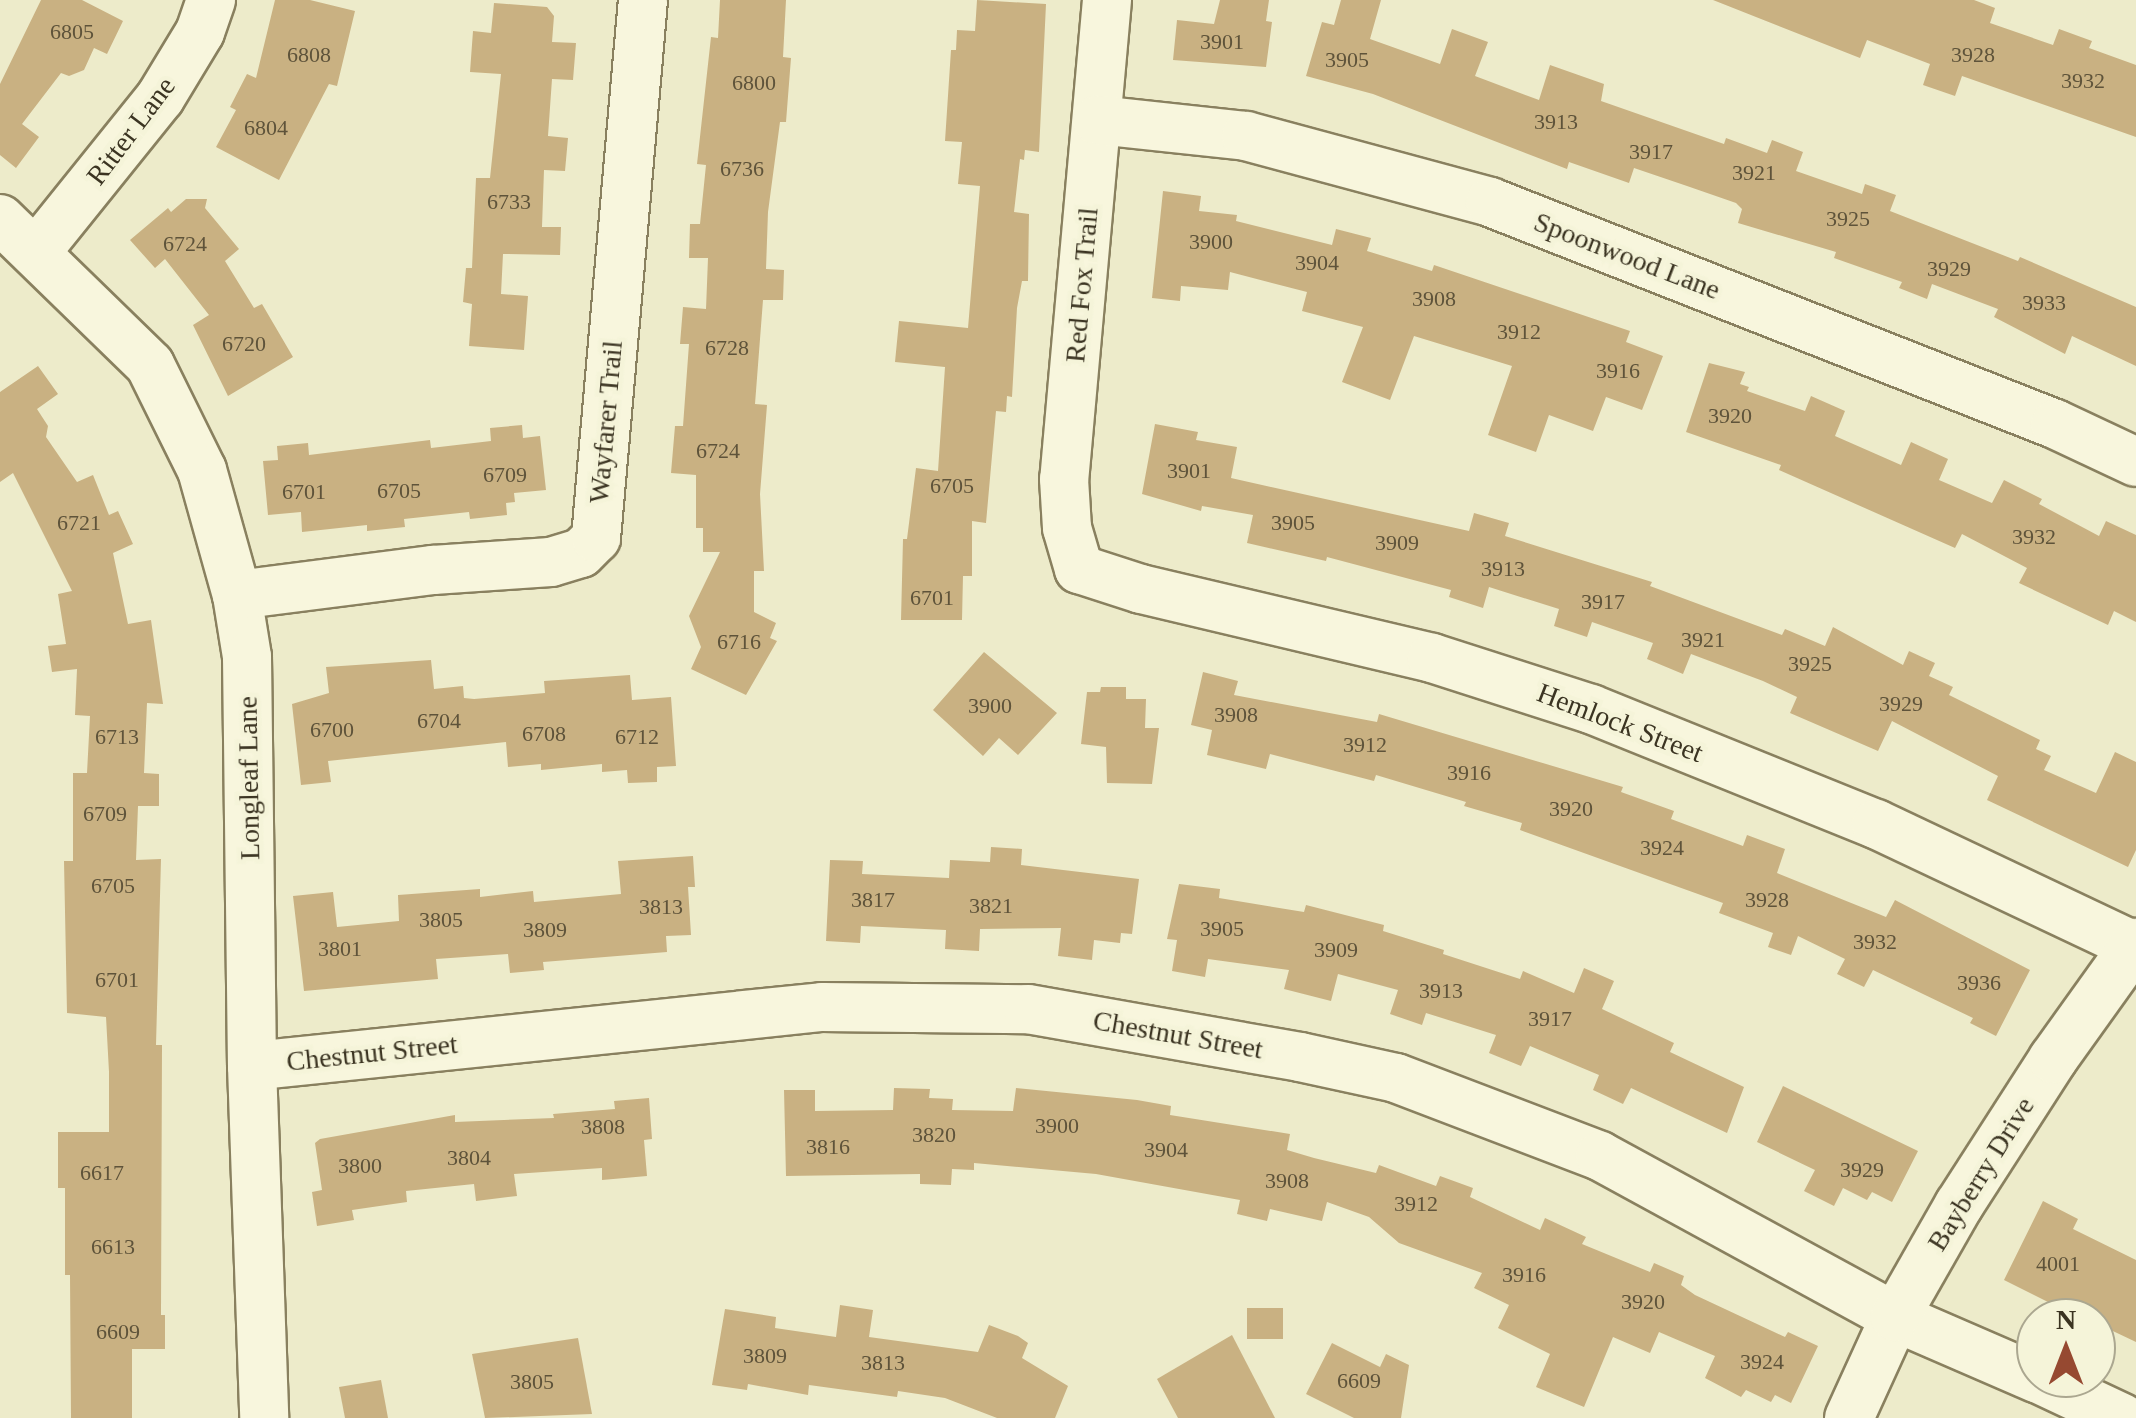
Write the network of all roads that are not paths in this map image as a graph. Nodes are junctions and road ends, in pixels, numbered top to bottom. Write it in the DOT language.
graph roads {
  1 [pos="211,0"];
  2 [pos="642,0"];
  3 [pos="1107,0"];
  4 [pos="1097,120"];
  5 [pos="0,219"];
  6 [pos="36,252"];
  7 [pos="2136,462"];
  8 [pos="1079,569"];
  9 [pos="237,595"];
  10 [pos="2135,946"];
  11 [pos="252,1066"];
  12 [pos="1895,1317"];
  13 [pos="2016,1369"];
  14 [pos="2079,1398"];
  15 [pos="264,1418"];
  16 [pos="1849,1418"];
  17 [pos="2122,1418"];
  1 -- 6 [label="street, Ritter Lane"];
  2 -- 9 [label="street, Wayfarer Trail"];
  3 -- 4 [label="street, Red Fox Trail"];
  4 -- 7 [label="street, Spoonwood Lane"];
  4 -- 8 [label="street, Red Fox Trail"];
  5 -- 6 [label="street, Longleaf Lane"];
  6 -- 9 [label="street, Longleaf Lane"];
  8 -- 10 [label="street, Hemlock Street"];
  9 -- 11 [label="street, Longleaf Lane"];
  10 -- 12 [label="street, Bayberry Drive"];
  11 -- 12 [label="street, Chestnut Street"];
  11 -- 15 [label="street, Longleaf Lane"];
  12 -- 13 [label="street, Chestnut Street"];
  12 -- 16 [label="street, Bayberry Drive"];
  14 -- 17 [label="street, Chestnut Street"];
}
